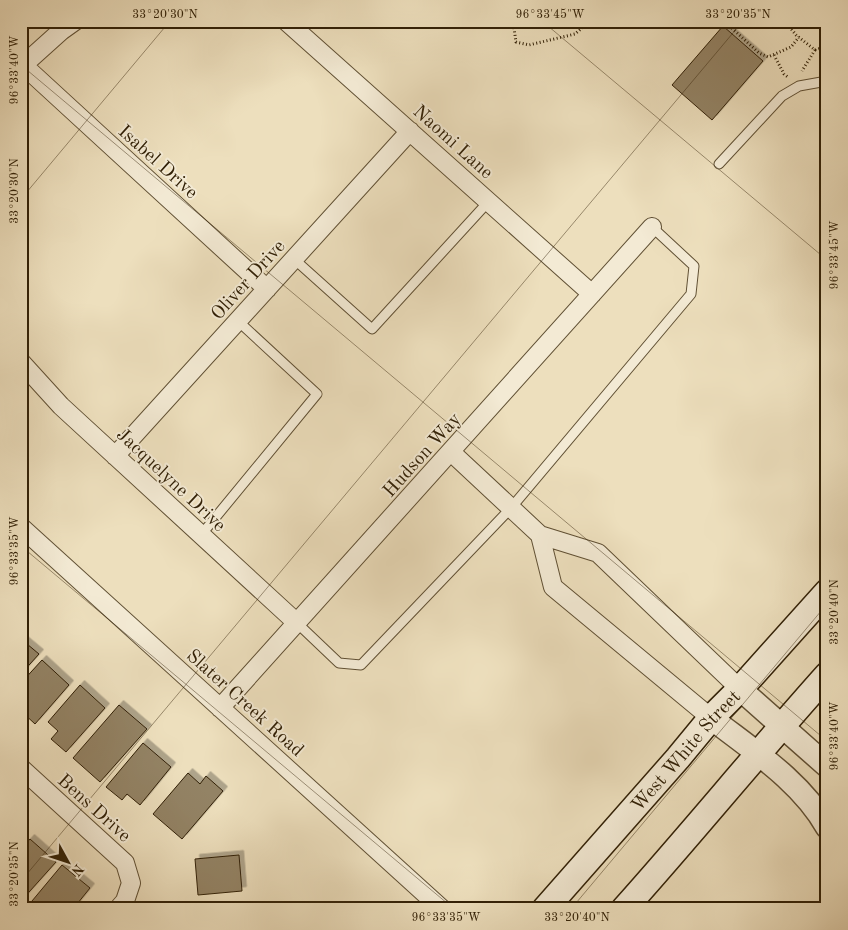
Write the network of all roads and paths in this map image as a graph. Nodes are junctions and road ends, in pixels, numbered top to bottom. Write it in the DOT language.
graph roads {
  1 [pos="75,21"];
  2 [pos="286,21"];
  3 [pos="513,21"];
  4 [pos="590,21"];
  5 [pos="690,21"];
  6 [pos="719,21"];
  7 [pos="724,21"];
  8 [pos="785,21"];
  9 [pos="799,37"];
  10 [pos="827,46"];
  11 [pos="815,50"];
  12 [pos="774,54"];
  13 [pos="22,66"];
  14 [pos="827,81"];
  15 [pos="799,86"];
  16 [pos="410,131"];
  17 [pos="719,164"];
  18 [pos="489,202"];
  19 [pos="652,227"];
  20 [pos="294,259"];
  21 [pos="267,289"];
  22 [pos="592,294"];
  23 [pos="238,321"];
  24 [pos="21,362"];
  25 [pos="451,452"];
  26 [pos="115,456"];
  27 [pos="511,508"];
  28 [pos="21,527"];
  29 [pos="201,535"];
  30 [pos="540,535"];
  31 [pos="827,592"];
  32 [pos="297,623"];
  33 [pos="827,675"];
  34 [pos="740,689"];
  35 [pos="220,708"];
  36 [pos="712,718"];
  37 [pos="781,726"];
  38 [pos="758,755"];
  39 [pos="827,766"];
  40 [pos="21,768"];
  41 [pos="827,827"];
  42 [pos="118,909"];
  43 [pos="442,909"];
  44 [pos="545,909"];
  45 [pos="624,909"];
  1 -- 13 [label="street"];
  2 -- 16 [label="street, Naomi Lane"];
  3 -- 4 [label="path"];
  5 -- 6 [label="path"];
  7 -- 12 [label="path"];
  8 -- 9 [label="path"];
  9 -- 11 [label="path"];
  9 -- 12 [label="path"];
  10 -- 11 [label="path"];
  11 -- 15 [label="path"];
  12 -- 15 [label="path"];
  13 -- 21 [label="street, Isabel Drive"];
  14 -- 15 [label="lane"];
  15 -- 17 [label="lane"];
  16 -- 18 [label="street, Naomi Lane"];
  16 -- 20 [label="street, Oliver Drive"];
  18 -- 20 [label="lane"];
  18 -- 22 [label="street, Naomi Lane"];
  19 -- 22 [label="street, Hudson Way"];
  19 -- 27 [label="lane"];
  20 -- 21 [label="street, Oliver Drive"];
  21 -- 23 [label="street, Oliver Drive"];
  22 -- 25 [label="street, Hudson Way"];
  23 -- 26 [label="street, Oliver Drive"];
  23 -- 29 [label="lane"];
  24 -- 26 [label="street, Jacquelyne Drive"];
  25 -- 27 [label="street"];
  25 -- 32 [label="street, Hudson Way"];
  26 -- 29 [label="street, Jacquelyne Drive"];
  27 -- 30 [label="street"];
  27 -- 32 [label="lane"];
  28 -- 35 [label="street, Slater Creek Road"];
  29 -- 32 [label="street, Jacquelyne Drive"];
  30 -- 34 [label="street"];
  30 -- 36 [label="street"];
  31 -- 34 [label="main road, West White Street"];
  32 -- 35 [label="street, Hudson Way"];
  33 -- 37 [label="main road"];
  34 -- 36 [label="main road, West White Street"];
  34 -- 37 [label="street"];
  35 -- 43 [label="street, Slater Creek Road"];
  36 -- 38 [label="street"];
  36 -- 44 [label="main road, West White Street"];
  37 -- 38 [label="main road"];
  37 -- 39 [label="street"];
  38 -- 41 [label="street"];
  38 -- 45 [label="main road"];
  40 -- 42 [label="street, Bens Drive"];
}
